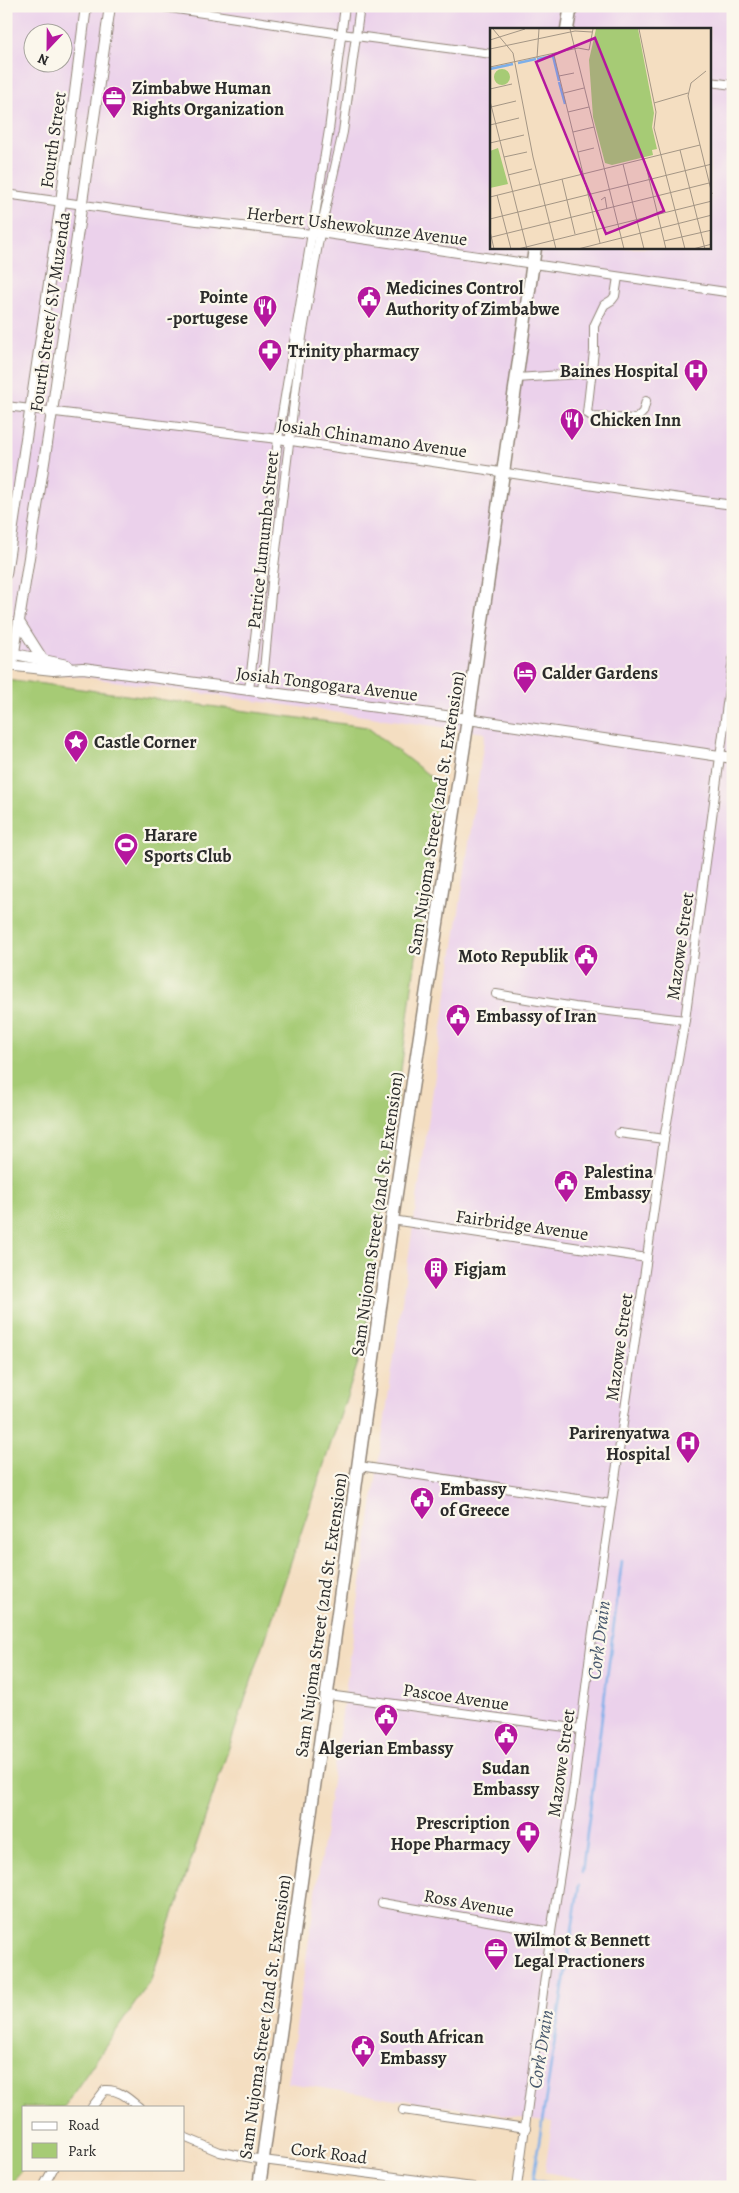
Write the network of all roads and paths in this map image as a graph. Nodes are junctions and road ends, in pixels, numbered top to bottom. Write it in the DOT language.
graph roads {
  1 [pos="86,6"];
  2 [pos="110,6"];
  3 [pos="157,6"];
  4 [pos="345,6"];
  5 [pos="360,6"];
  6 [pos="571,6"];
  7 [pos="567,28"];
  8 [pos="341,34"];
  9 [pos="356,36"];
  10 [pos="490,54"];
  11 [pos="712,82"];
  12 [pos="733,84"];
  13 [pos="6,194"];
  14 [pos="61,202"];
  15 [pos="82,205"];
  16 [pos="316,233"];
  17 [pos="535,249"];
  18 [pos="533,264"];
  19 [pos="618,277"];
  20 [pos="733,293"];
  21 [pos="592,373"];
  22 [pos="517,378"];
  23 [pos="646,401"];
  24 [pos="6,406"];
  25 [pos="29,408"];
  26 [pos="52,412"];
  27 [pos="278,439"];
  28 [pos="289,441"];
  29 [pos="504,473"];
  30 [pos="733,505"];
  31 [pos="6,574"];
  32 [pos="19,622"];
  33 [pos="10,653"];
  34 [pos="733,659"];
  35 [pos="43,660"];
  36 [pos="9,665"];
  37 [pos="83,668"];
  38 [pos="249,690"];
  39 [pos="262,692"];
  40 [pos="468,719"];
  41 [pos="721,757"];
  42 [pos="733,758"];
  43 [pos="496,994"];
  44 [pos="685,1020"];
  45 [pos="619,1133"];
  46 [pos="664,1139"];
  47 [pos="392,1220"];
  48 [pos="647,1258"];
  49 [pos="360,1466"];
  50 [pos="611,1504"];
  51 [pos="328,1695"];
  52 [pos="581,1729"];
  53 [pos="382,1903"];
  54 [pos="551,1932"];
  55 [pos="93,2106"];
  56 [pos="138,2106"];
  57 [pos="404,2110"];
  58 [pos="526,2128"];
  59 [pos="185,2137"];
  60 [pos="263,2160"];
  61 [pos="52,2170"];
  62 [pos="43,2187"];
  63 [pos="258,2187"];
  64 [pos="473,2187"];
  65 [pos="517,2187"];
  1 -- 14 [label="main road, Fourth Street"];
  2 -- 15 [label="main road, Fourth Street/ S.V Muzenda"];
  3 -- 8 [label="street"];
  4 -- 8 [label="street, Patrice Lumumba Street"];
  5 -- 9 [label="street, Patrice Lumumba Street"];
  6 -- 7 [label="highway"];
  8 -- 9 [label="street"];
  8 -- 16 [label="street, Patrice Lumumba Street"];
  9 -- 10 [label="street"];
  9 -- 16 [label="street, Patrice Lumumba Street"];
  11 -- 12 [label="street"];
  13 -- 14 [label="street, Herbert Ushewokunze Avenue"];
  14 -- 15 [label="street, Herbert Ushewokunze Avenue"];
  14 -- 25 [label="main road, Fourth Street"];
  15 -- 16 [label="street, Herbert Ushewokunze Avenue"];
  15 -- 26 [label="main road, Fourth Street/ S.V Muzenda"];
  16 -- 18 [label="street, Herbert Ushewokunze Avenue"];
  16 -- 27 [label="street, Patrice Lumumba Street"];
  16 -- 28 [label="street, Patrice Lumumba Street"];
  17 -- 18 [label="highway, Sam Nujoma Street (2nd St. Extension)"];
  18 -- 19 [label="street, Herbert Ushewokunze Avenue"];
  18 -- 22 [label="highway, Sam Nujoma Street (2nd St. Extension)"];
  19 -- 20 [label="street, Herbert Ushewokunze Avenue"];
  19 -- 21 [label="street"];
  21 -- 22 [label="street"];
  21 -- 23 [label="street"];
  22 -- 29 [label="highway, Sam Nujoma Street (2nd St. Extension)"];
  24 -- 25 [label="street, Josiah Chinamano Avenue"];
  25 -- 26 [label="street, Josiah Chinamano Avenue"];
  25 -- 31 [label="main road, Fourth Street"];
  26 -- 27 [label="street, Josiah Chinamano Avenue"];
  26 -- 32 [label="main road, Fourth Street/ S.V Muzenda"];
  27 -- 28 [label="street, Josiah Chinamano Avenue"];
  27 -- 38 [label="street, Patrice Lumumba Street"];
  28 -- 29 [label="street, Josiah Chinamano Avenue"];
  28 -- 39 [label="street, Patrice Lumumba Street"];
  29 -- 30 [label="street, Josiah Chinamano Avenue"];
  29 -- 40 [label="highway, Sam Nujoma Street (2nd St. Extension)"];
  32 -- 33 [label="main road"];
  32 -- 35 [label="main road"];
  33 -- 35 [label="main road"];
  33 -- 36 [label="main road"];
  34 -- 41 [label="street, Mazowe Street"];
  35 -- 37 [label="main road"];
  36 -- 37 [label="main road, Josiah Tongogara Avenue"];
  37 -- 38 [label="main road, Josiah Tongogara Avenue"];
  38 -- 39 [label="main road, Josiah Tongogara Avenue"];
  39 -- 40 [label="main road, Josiah Tongogara Avenue"];
  40 -- 41 [label="main road, Josiah Tongogara Avenue"];
  40 -- 47 [label="highway, Sam Nujoma Street (2nd St. Extension)"];
  41 -- 42 [label="main road, Josiah Tongogara Avenue"];
  41 -- 44 [label="street, Mazowe Street"];
  43 -- 44 [label="street"];
  44 -- 46 [label="street, Mazowe Street"];
  45 -- 46 [label="street"];
  46 -- 48 [label="street, Mazowe Street"];
  47 -- 48 [label="street, Fairbridge Avenue"];
  47 -- 49 [label="highway, Sam Nujoma Street (2nd St. Extension)"];
  48 -- 50 [label="street, Mazowe Street"];
  49 -- 50 [label="street"];
  49 -- 51 [label="highway, Sam Nujoma Street (2nd St. Extension)"];
  50 -- 52 [label="street, Mazowe Street"];
  51 -- 52 [label="street, Pascoe Avenue"];
  51 -- 60 [label="highway, Sam Nujoma Street (2nd St. Extension)"];
  52 -- 54 [label="street, Mazowe Street"];
  53 -- 54 [label="street, Ross Avenue"];
  54 -- 58 [label="street, Mazowe Street"];
  55 -- 56 [label="street"];
  57 -- 58 [label="street"];
  58 -- 65 [label="street, Mazowe Street"];
  59 -- 60 [label="street, Cork Road"];
  60 -- 63 [label="highway, Sam Nujoma Street (2nd St. Extension)"];
  60 -- 64 [label="street, Cork Road"];
  61 -- 62 [label="street"];
}
